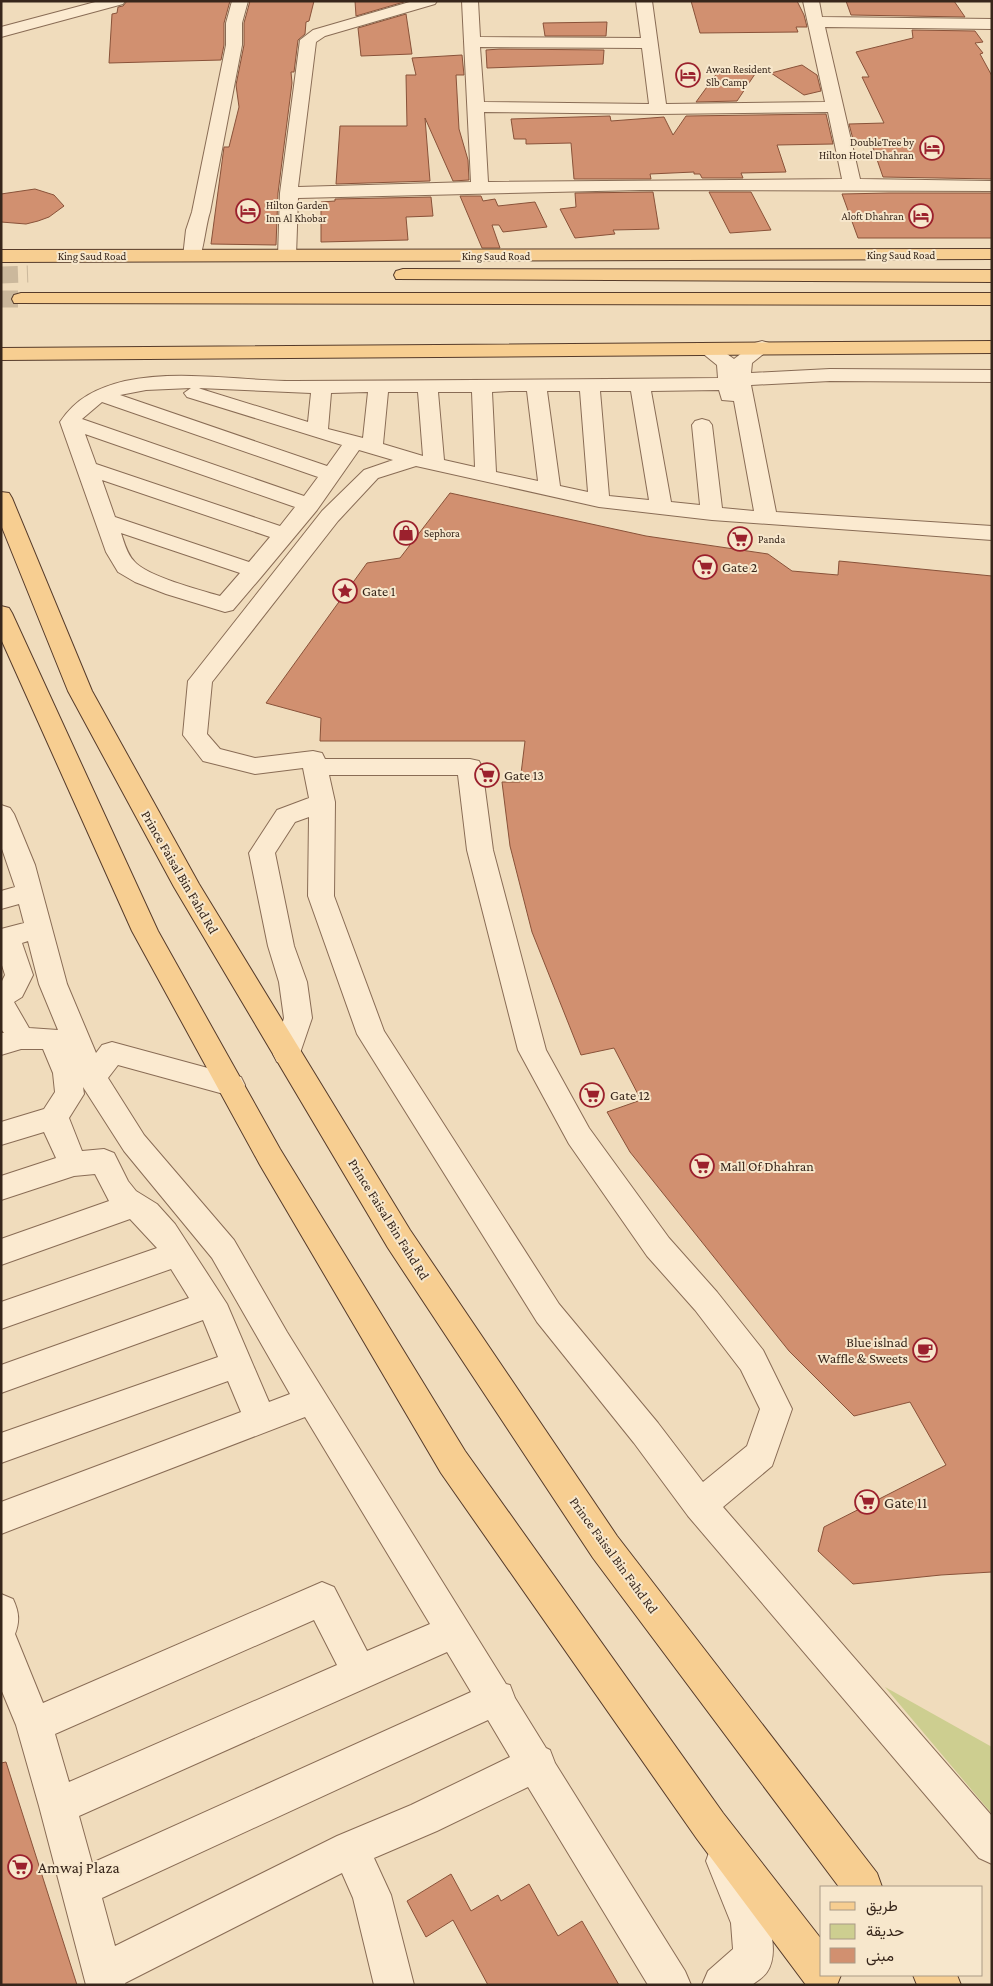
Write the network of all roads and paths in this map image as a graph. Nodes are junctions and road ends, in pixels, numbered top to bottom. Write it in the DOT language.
graph roads {
  1 [pos="64,1"];
  2 [pos="118,1"];
  3 [pos="240,1"];
  4 [pos="430,1"];
  5 [pos="470,1"];
  6 [pos="644,1"];
  7 [pos="811,1"];
  8 [pos="990,17"];
  9 [pos="1,19"];
  10 [pos="816,22"];
  11 [pos="1,32"];
  12 [pos="472,42"];
  13 [pos="650,43"];
  14 [pos="476,108"];
  15 [pos="835,108"];
  16 [pos="658,109"];
  17 [pos="852,184"];
  18 [pos="480,186"];
  19 [pos="992,186"];
  20 [pos="289,193"];
  21 [pos="1,249"];
  22 [pos="992,254"];
  23 [pos="1,256"];
  24 [pos="54,256"];
  25 [pos="107,256"];
  26 [pos="287,256"];
  27 [pos="1,265"];
  28 [pos="192,269"];
  29 [pos="386,275"];
  30 [pos="992,276"];
  31 [pos="21,299"];
  32 [pos="992,299"];
  33 [pos="1,342"];
  34 [pos="762,347"];
  35 [pos="992,347"];
  36 [pos="706,348"];
  37 [pos="89,352"];
  38 [pos="50,353"];
  39 [pos="1,354"];
  40 [pos="1,364"];
  41 [pos="992,376"];
  42 [pos="162,382"];
  43 [pos="734,382"];
  44 [pos="536,385"];
  45 [pos="589,385"];
  46 [pos="640,385"];
  47 [pos="379,386"];
  48 [pos="428,386"];
  49 [pos="482,386"];
  50 [pos="275,387"];
  51 [pos="321,387"];
  52 [pos="101,395"];
  53 [pos="270,417"];
  54 [pos="70,422"];
  55 [pos="702,425"];
  56 [pos="318,432"];
  57 [pos="363,445"];
  58 [pos="424,461"];
  59 [pos="87,468"];
  60 [pos="332,475"];
  61 [pos="486,477"];
  62 [pos="550,490"];
  63 [pos="1,498"];
  64 [pos="599,501"];
  65 [pos="309,505"];
  66 [pos="661,508"];
  67 [pos="712,514"];
  68 [pos="758,517"];
  69 [pos="107,521"];
  70 [pos="992,533"];
  71 [pos="284,536"];
  72 [pos="254,571"];
  73 [pos="225,605"];
  74 [pos="255,609"];
  75 [pos="1,613"];
  76 [pos="315,767"];
  77 [pos="322,802"];
  78 [pos="1,814"];
  79 [pos="8,847"];
  80 [pos="15,896"];
  81 [pos="39,929"];
  82 [pos="4,938"];
  83 [pos="1,997"];
  84 [pos="1,1004"];
  85 [pos="11,1041"];
  86 [pos="287,1054"];
  87 [pos="92,1077"];
  88 [pos="231,1085"];
  89 [pos="54,1117"];
  90 [pos="1,1134"];
  91 [pos="74,1164"];
  92 [pos="1,1188"];
  93 [pos="133,1205"];
  94 [pos="1,1252"];
  95 [pos="178,1254"];
  96 [pos="210,1304"];
  97 [pos="1,1316"];
  98 [pos="237,1364"];
  99 [pos="1,1379"];
  100 [pos="312,1400"];
  101 [pos="260,1420"];
  102 [pos="1,1448"];
  103 [pos="700,1505"];
  104 [pos="1,1518"];
  105 [pos="1,1611"];
  106 [pos="1,1625"];
  107 [pos="454,1631"];
  108 [pos="1,1644"];
  109 [pos="359,1672"];
  110 [pos="497,1698"];
  111 [pos="34,1725"];
  112 [pos="536,1764"];
  113 [pos="58,1806"];
  114 [pos="710,1826"];
  115 [pos="992,1845"];
  116 [pos="350,1849"];
  117 [pos="862,1886"];
  118 [pos="80,1888"];
  119 [pos="820,1971"];
  120 [pos="104,1979"];
  121 [pos="394,1985"];
  122 [pos="671,1985"];
  123 [pos="722,1985"];
  1 -- 9 [label="street"];
  2 -- 11 [label="street"];
  3 -- 28 [label="street"];
  4 -- 20 [label="street"];
  5 -- 12 [label="street"];
  6 -- 13 [label="street"];
  7 -- 10 [label="street"];
  8 -- 10 [label="street"];
  10 -- 15 [label="street"];
  12 -- 13 [label="street"];
  12 -- 14 [label="street"];
  13 -- 16 [label="street"];
  14 -- 16 [label="street"];
  14 -- 18 [label="street"];
  15 -- 16 [label="street"];
  15 -- 17 [label="street"];
  17 -- 18 [label="street"];
  17 -- 19 [label="street"];
  18 -- 20 [label="street"];
  20 -- 26 [label="street"];
  21 -- 25 [label="main road"];
  22 -- 26 [label="main road, King Saud Road"];
  23 -- 24 [label="main road, King Saud Road"];
  24 -- 25 [label="main road, King Saud Road"];
  24 -- 27 [label="main road"];
  25 -- 28 [label="main road, King Saud Road"];
  26 -- 28 [label="main road, King Saud Road"];
  29 -- 30 [label="main road, King Saud Road"];
  31 -- 32 [label="main road"];
  33 -- 37 [label="main road"];
  34 -- 35 [label="main road"];
  34 -- 36 [label="main road"];
  34 -- 43 [label="street"];
  36 -- 37 [label="main road"];
  36 -- 43 [label="street"];
  37 -- 38 [label="main road"];
  38 -- 39 [label="main road"];
  38 -- 40 [label="main road"];
  41 -- 43 [label="street"];
  42 -- 50 [label="street"];
  42 -- 52 [label="street"];
  42 -- 53 [label="street"];
  43 -- 46 [label="street"];
  43 -- 68 [label="street"];
  44 -- 45 [label="street"];
  44 -- 49 [label="street"];
  44 -- 62 [label="street"];
  45 -- 46 [label="street"];
  45 -- 64 [label="street"];
  46 -- 66 [label="street"];
  47 -- 48 [label="street"];
  47 -- 51 [label="street"];
  47 -- 57 [label="street"];
  48 -- 49 [label="street"];
  48 -- 58 [label="street"];
  49 -- 61 [label="street"];
  50 -- 51 [label="street"];
  50 -- 53 [label="street"];
  51 -- 56 [label="street"];
  52 -- 54 [label="street"];
  52 -- 60 [label="street"];
  53 -- 56 [label="street"];
  54 -- 59 [label="street"];
  54 -- 65 [label="street"];
  55 -- 67 [label="street"];
  56 -- 57 [label="street"];
  57 -- 58 [label="street"];
  57 -- 60 [label="street"];
  58 -- 61 [label="street"];
  58 -- 74 [label="street"];
  59 -- 69 [label="street"];
  59 -- 71 [label="street"];
  60 -- 65 [label="street"];
  61 -- 62 [label="street"];
  62 -- 64 [label="street"];
  63 -- 86 [label="main road, Prince Faisal Bin Fahd Rd"];
  64 -- 66 [label="street"];
  65 -- 71 [label="street"];
  66 -- 67 [label="street"];
  67 -- 68 [label="street"];
  68 -- 70 [label="street"];
  69 -- 72 [label="street"];
  69 -- 73 [label="street"];
  71 -- 72 [label="street"];
  72 -- 73 [label="street"];
  73 -- 74 [label="street"];
  74 -- 76 [label="street"];
  75 -- 88 [label="main road"];
  76 -- 77 [label="street"];
  76 -- 103 [label="street"];
  77 -- 86 [label="street"];
  77 -- 103 [label="street"];
  78 -- 79 [label="street"];
  79 -- 80 [label="street"];
  80 -- 81 [label="street"];
  81 -- 82 [label="street"];
  81 -- 87 [label="street"];
  82 -- 83 [label="street"];
  84 -- 85 [label="street"];
  85 -- 89 [label="street"];
  86 -- 117 [label="main road, Prince Faisal Bin Fahd Rd"];
  87 -- 88 [label="street"];
  87 -- 100 [label="street"];
  88 -- 114 [label="main road"];
  89 -- 90 [label="street"];
  89 -- 91 [label="street"];
  91 -- 92 [label="street"];
  91 -- 93 [label="street"];
  93 -- 94 [label="street"];
  93 -- 95 [label="street"];
  95 -- 96 [label="street"];
  95 -- 97 [label="street"];
  96 -- 98 [label="street"];
  96 -- 99 [label="street"];
  98 -- 101 [label="street"];
  98 -- 102 [label="street"];
  100 -- 101 [label="street"];
  100 -- 107 [label="street"];
  101 -- 104 [label="street"];
  103 -- 115 [label="street"];
  105 -- 106 [label="street"];
  107 -- 109 [label="street"];
  107 -- 110 [label="street"];
  108 -- 111 [label="street"];
  109 -- 111 [label="street"];
  109 -- 113 [label="street"];
  110 -- 112 [label="street"];
  110 -- 118 [label="street"];
  111 -- 113 [label="street"];
  112 -- 116 [label="street"];
  112 -- 122 [label="street"];
  113 -- 118 [label="street"];
  114 -- 119 [label="main road"];
  114 -- 123 [label="street"];
  116 -- 120 [label="street"];
  116 -- 121 [label="street"];
  118 -- 120 [label="street"];
}
